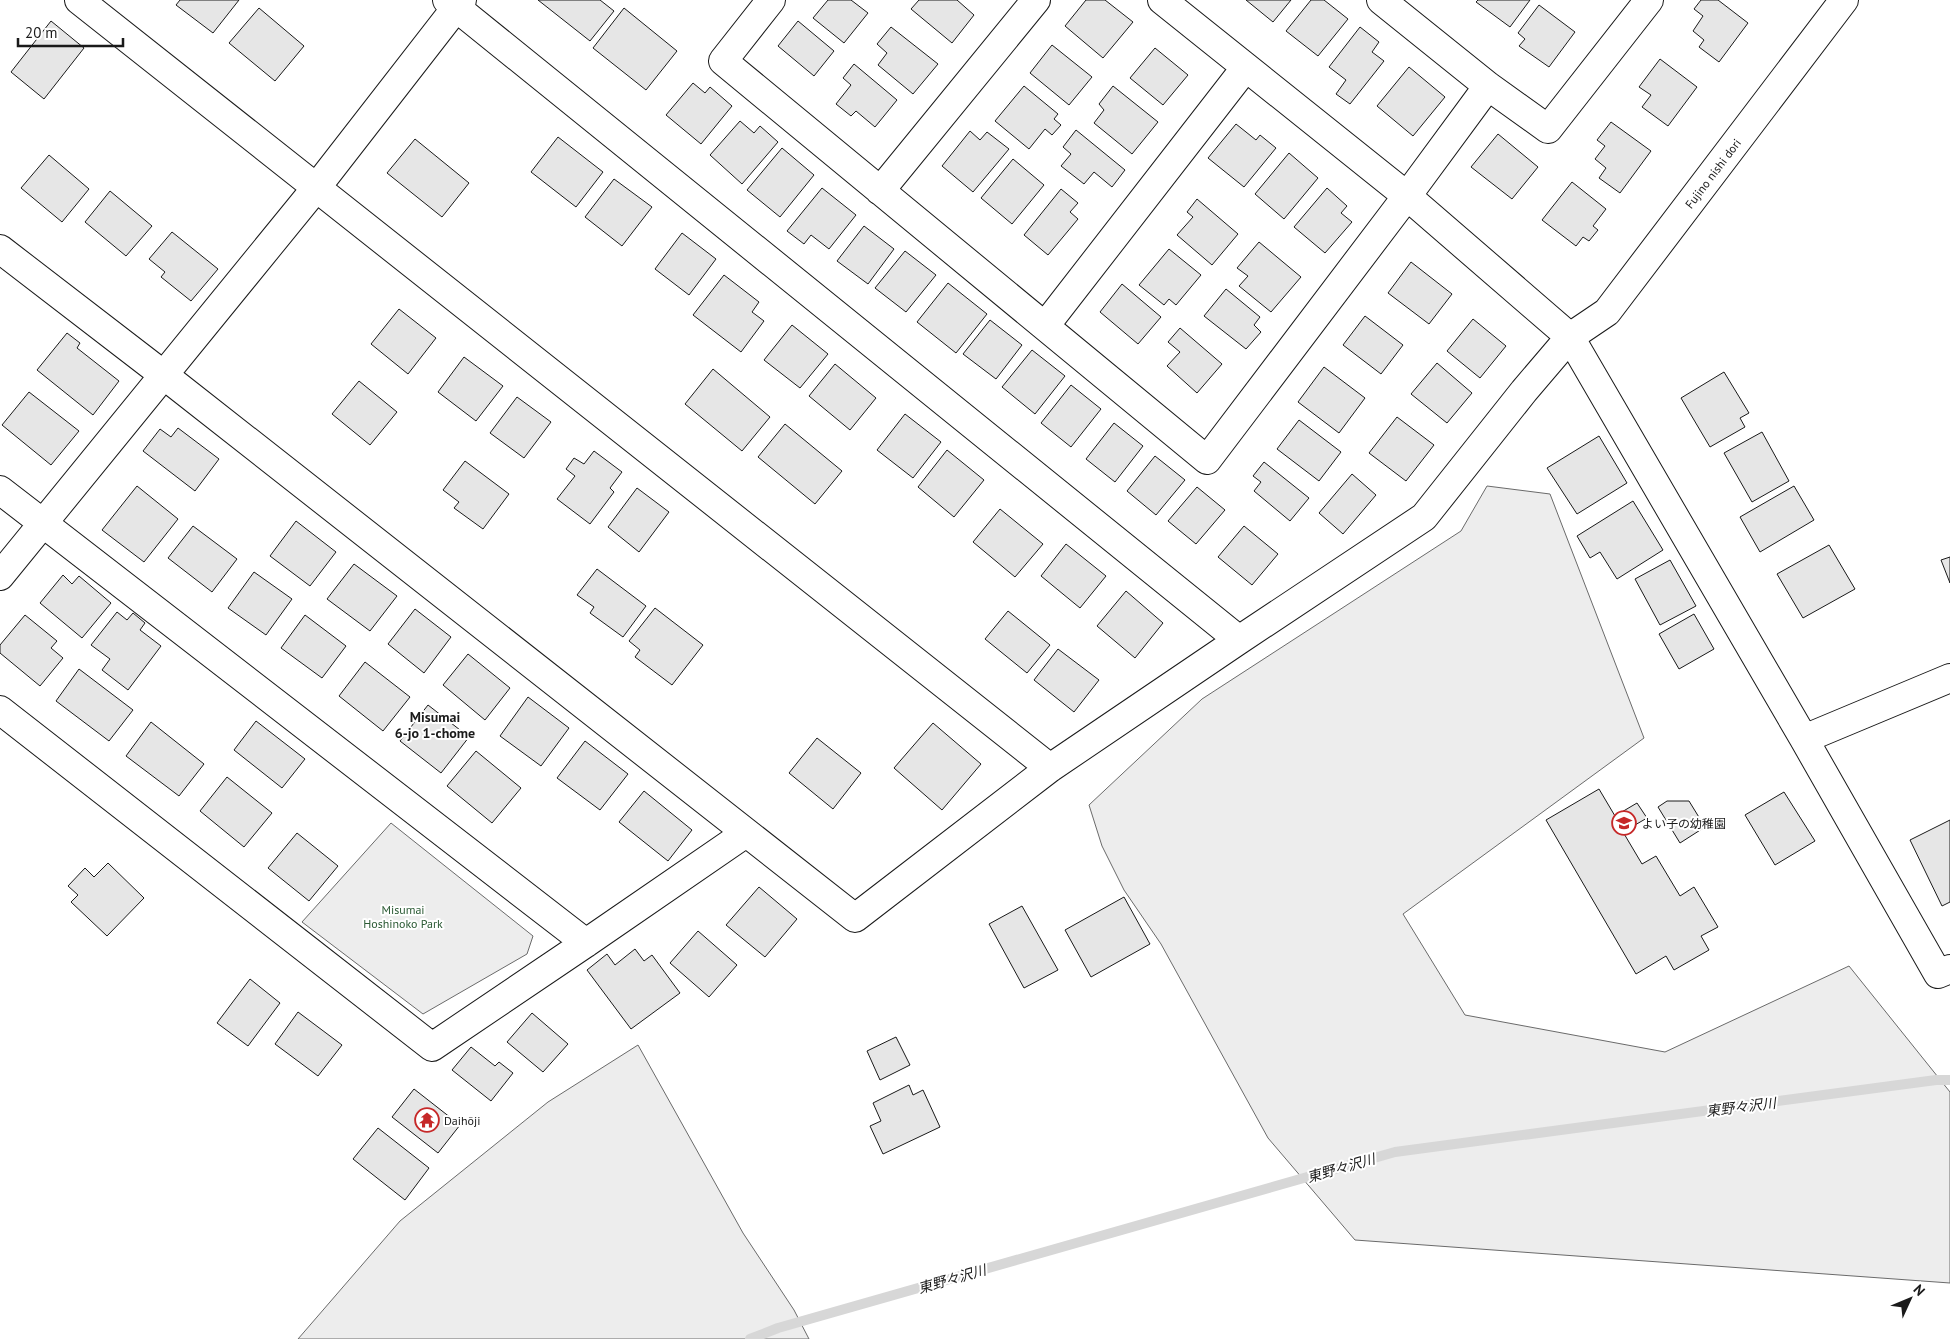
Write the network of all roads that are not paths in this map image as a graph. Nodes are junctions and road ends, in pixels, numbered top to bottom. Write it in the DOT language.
graph roads {
  1 [pos="79,0"];
  2 [pos="771,0"];
  3 [pos="1036,0"];
  4 [pos="1162,0"];
  5 [pos="1381,0"];
  6 [pos="1649,0"];
  7 [pos="1844,0"];
  8 [pos="455,2"];
  9 [pos="1246,67"];
  10 [pos="1488,86"];
  11 [pos="316,188"];
  12 [pos="880,191"];
  13 [pos="1407,196"];
  14 [pos="0,249"];
  15 [pos="1045,326"];
  16 [pos="1570,337"];
  17 [pos="164,376"];
  18 [pos="0,490"];
  19 [pos="43,524"];
  20 [pos="0,576"];
  21 [pos="1239,640"];
  22 [pos="1950,678"];
  23 [pos="0,710"];
  24 [pos="1804,739"];
  25 [pos="1050,768"];
  26 [pos="746,832"];
  27 [pos="586,944"];
  28 [pos="1950,969"];
  1 -- 11 [label="street"];
  2 -- 12 [label="street"];
  3 -- 12 [label="street"];
  4 -- 9 [label="street"];
  5 -- 10 [label="street"];
  6 -- 10 [label="street"];
  7 -- 16 [label="street, Fujino nishi dori"];
  8 -- 11 [label="street"];
  8 -- 21 [label="street"];
  9 -- 13 [label="street"];
  9 -- 15 [label="street"];
  10 -- 13 [label="street"];
  11 -- 17 [label="street"];
  11 -- 25 [label="street"];
  12 -- 15 [label="street"];
  13 -- 15 [label="street"];
  13 -- 16 [label="street"];
  14 -- 17 [label="street"];
  16 -- 21 [label="street, Fujino nishi dori"];
  16 -- 24 [label="street"];
  17 -- 19 [label="street"];
  17 -- 26 [label="street"];
  18 -- 19 [label="street"];
  19 -- 20 [label="street"];
  19 -- 27 [label="street"];
  21 -- 25 [label="street, Fujino nishi dori"];
  22 -- 24 [label="street"];
  23 -- 27 [label="street"];
  24 -- 28 [label="street"];
  25 -- 26 [label="street, Fujino nishi dori"];
  26 -- 27 [label="street"];
}
